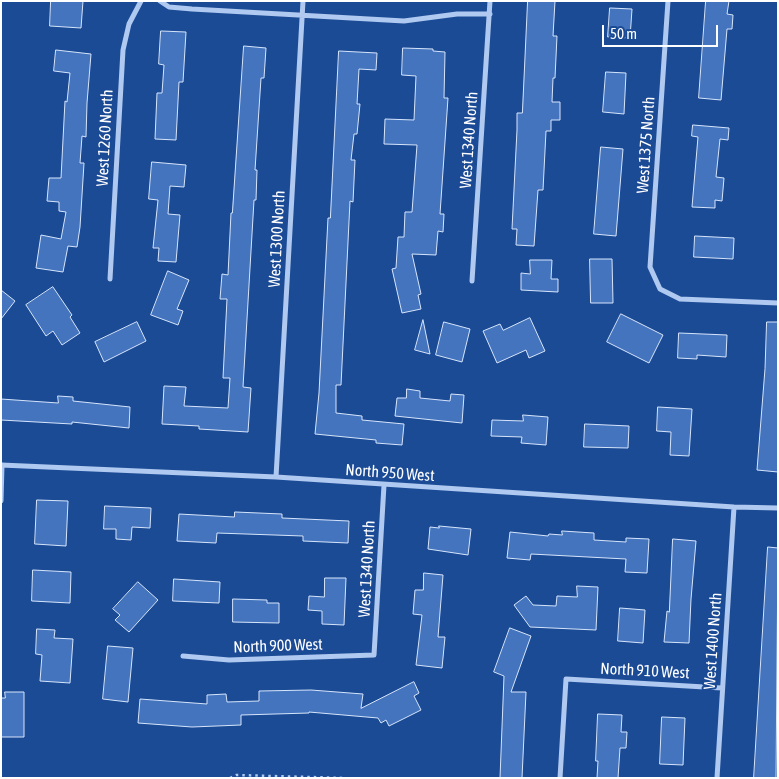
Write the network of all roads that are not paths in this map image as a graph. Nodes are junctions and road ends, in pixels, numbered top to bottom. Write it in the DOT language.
graph roads {
  1 [pos="141,1"];
  2 [pos="160,1"];
  3 [pos="303,1"];
  4 [pos="490,1"];
  5 [pos="668,1"];
  6 [pos="490,14"];
  7 [pos="302,16"];
  8 [pos="110,279"];
  9 [pos="472,281"];
  10 [pos="778,303"];
  11 [pos="2,465"];
  12 [pos="276,477"];
  13 [pos="384,485"];
  14 [pos="1,501"];
  15 [pos="734,507"];
  16 [pos="778,508"];
  17 [pos="374,655"];
  18 [pos="183,656"];
  19 [pos="722,688"];
  20 [pos="560,778"];
  21 [pos="717,778"];
  1 -- 8 [label="street, West 1260 North"];
  2 -- 7 [label="street"];
  3 -- 7 [label="street, West 1300 North"];
  4 -- 6 [label="street, West 1340 North"];
  5 -- 10 [label="street, West 1375 North"];
  6 -- 7 [label="street"];
  6 -- 9 [label="street, West 1340 North"];
  7 -- 12 [label="street, West 1300 North"];
  11 -- 12 [label="street, North 950 West"];
  11 -- 14 [label="street"];
  12 -- 13 [label="street, North 950 West"];
  13 -- 15 [label="street, North 950 West"];
  13 -- 17 [label="street, West 1340 North"];
  15 -- 16 [label="street, North 950 West"];
  15 -- 19 [label="street, West 1400 North"];
  17 -- 18 [label="street, North 900 West"];
  19 -- 20 [label="street, North 910 West"];
  19 -- 21 [label="street, West 1400 North"];
}
